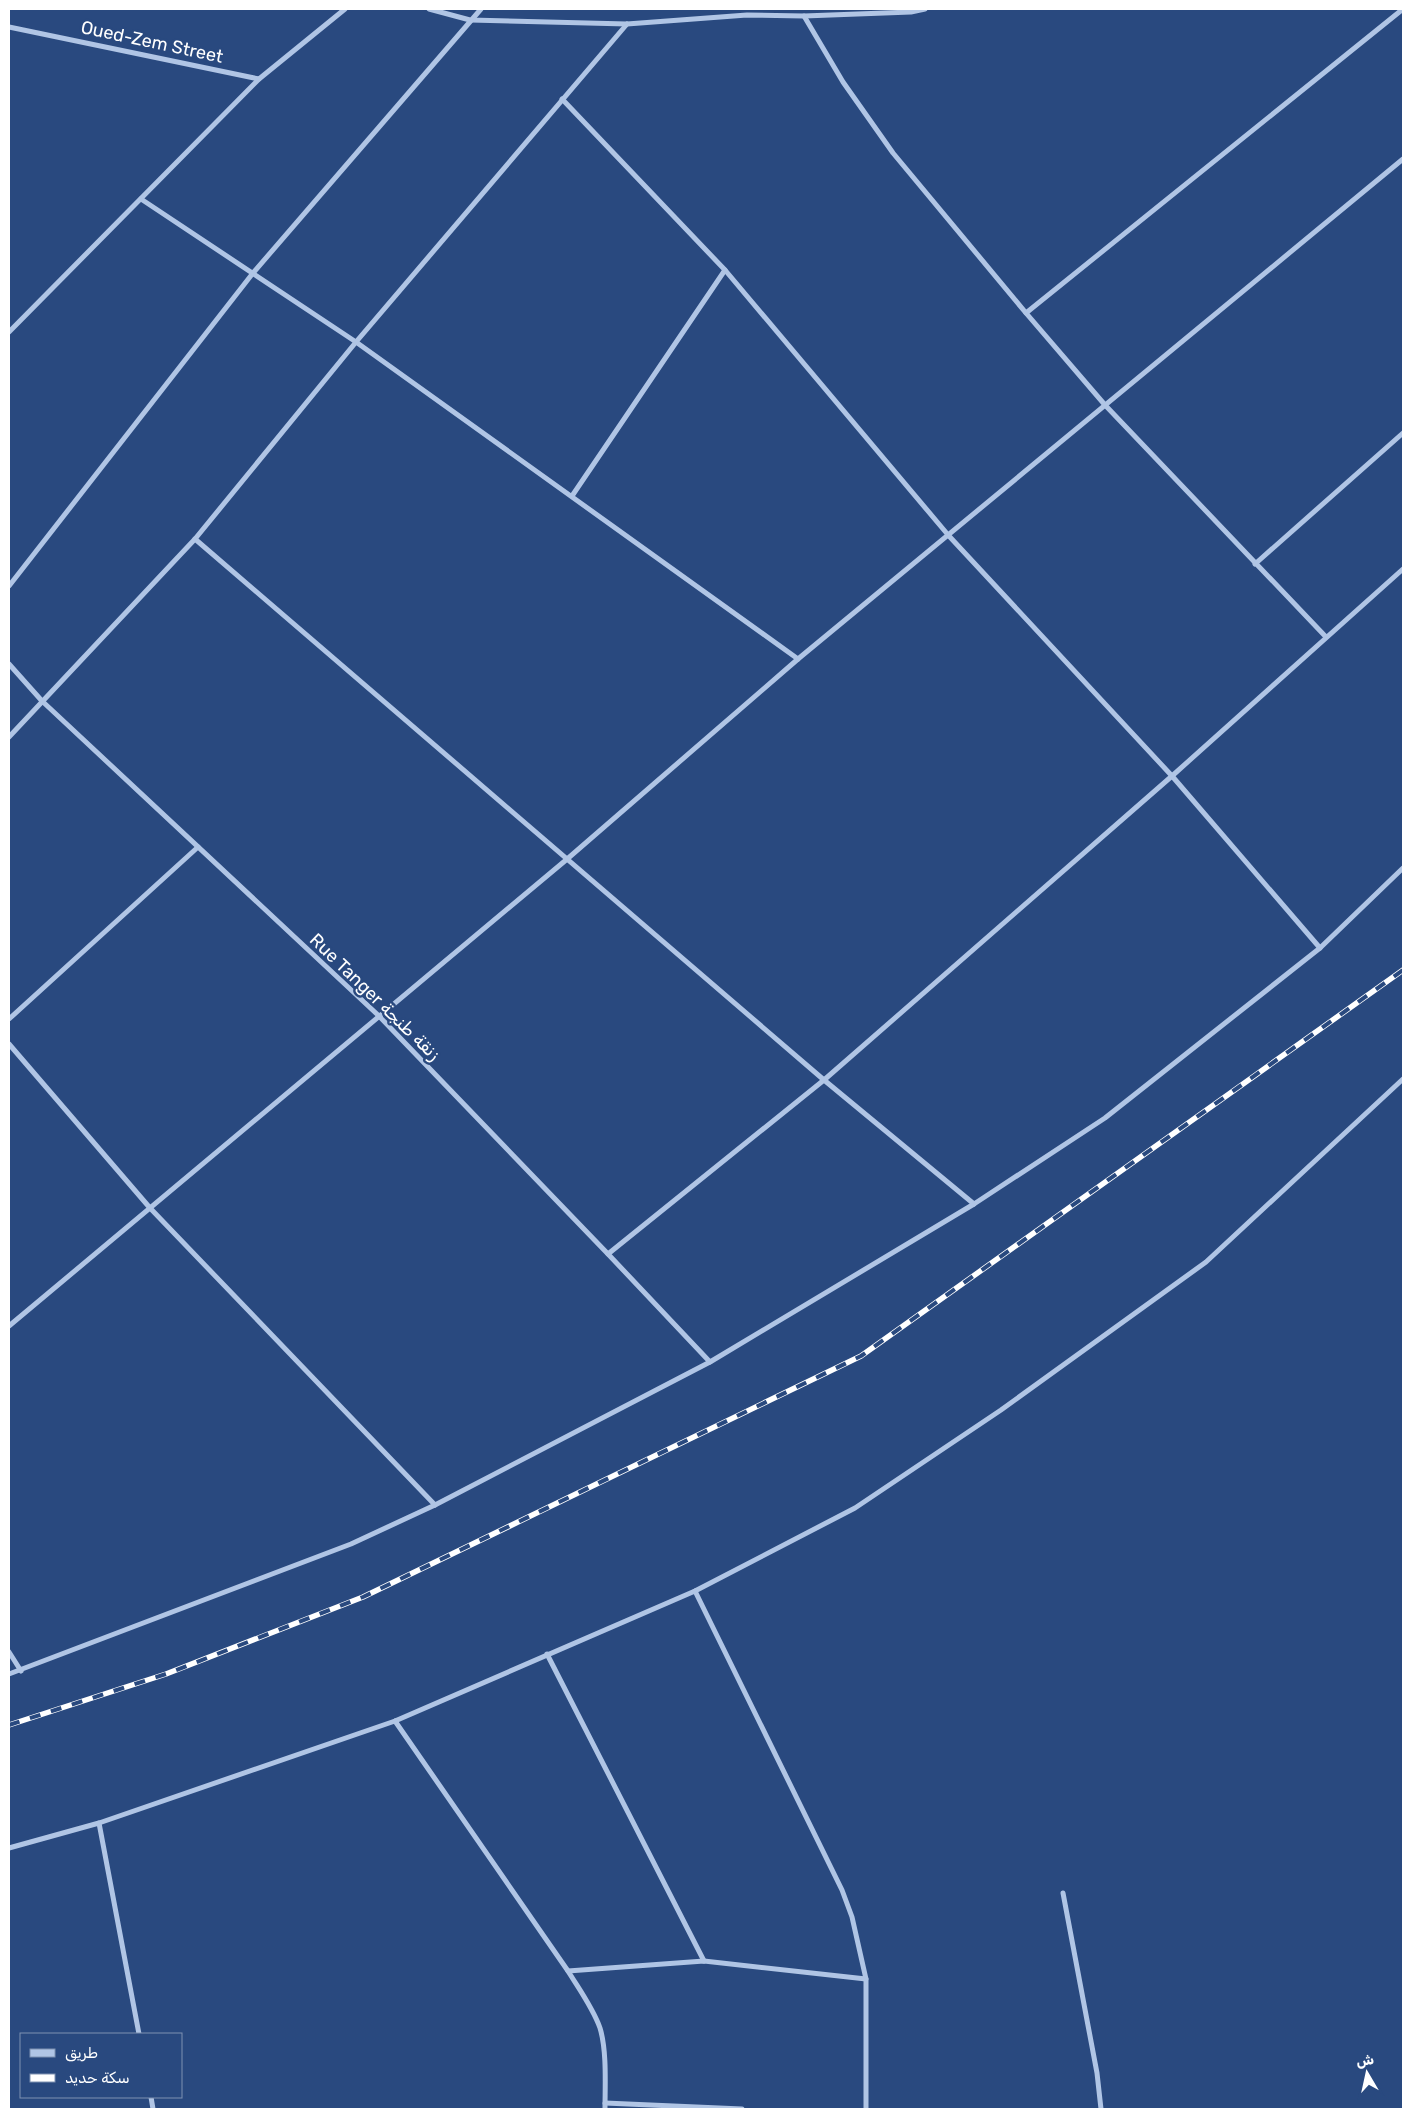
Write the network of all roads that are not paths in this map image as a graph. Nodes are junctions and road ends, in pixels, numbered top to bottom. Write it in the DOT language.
graph roads {
  1 [pos="345,9"];
  2 [pos="429,9"];
  3 [pos="481,9"];
  4 [pos="753,9"];
  5 [pos="925,9"];
  6 [pos="1403,9"];
  7 [pos="746,15"];
  8 [pos="804,16"];
  9 [pos="470,20"];
  10 [pos="627,24"];
  11 [pos="9,26"];
  12 [pos="259,79"];
  13 [pos="562,99"];
  14 [pos="1403,159"];
  15 [pos="141,199"];
  16 [pos="725,270"];
  17 [pos="253,273"];
  18 [pos="1026,313"];
  19 [pos="9,332"];
  20 [pos="356,342"];
  21 [pos="1105,404"];
  22 [pos="1403,433"];
  23 [pos="572,496"];
  24 [pos="949,536"];
  25 [pos="195,539"];
  26 [pos="1255,564"];
  27 [pos="1403,569"];
  28 [pos="9,586"];
  29 [pos="1326,637"];
  30 [pos="798,660"];
  31 [pos="9,664"];
  32 [pos="42,702"];
  33 [pos="9,736"];
  34 [pos="1172,776"];
  35 [pos="198,846"];
  36 [pos="566,860"];
  37 [pos="1403,868"];
  38 [pos="1320,948"];
  39 [pos="379,1016"];
  40 [pos="9,1019"];
  41 [pos="9,1044"];
  42 [pos="1403,1079"];
  43 [pos="824,1080"];
  44 [pos="974,1204"];
  45 [pos="150,1208"];
  46 [pos="608,1254"];
  47 [pos="9,1326"];
  48 [pos="710,1362"];
  49 [pos="435,1505"];
  50 [pos="695,1591"];
  51 [pos="9,1652"];
  52 [pos="547,1654"];
  53 [pos="22,1671"];
  54 [pos="9,1674"];
  55 [pos="395,1720"];
  56 [pos="99,1823"];
  57 [pos="9,1848"];
  58 [pos="1063,1893"];
  59 [pos="704,1962"];
  60 [pos="568,1971"];
  61 [pos="866,1979"];
  62 [pos="139,2033"];
  63 [pos="605,2106"];
  64 [pos="742,2109"];
  65 [pos="866,2109"];
  66 [pos="1101,2109"];
  1 -- 12 [label="street"];
  2 -- 9 [label="street"];
  3 -- 9 [label="street"];
  4 -- 7 [label="street"];
  5 -- 8 [label="street"];
  6 -- 18 [label="street"];
  7 -- 8 [label="street"];
  7 -- 10 [label="street"];
  8 -- 18 [label="street"];
  9 -- 10 [label="street"];
  9 -- 17 [label="street"];
  10 -- 13 [label="street"];
  11 -- 12 [label="street, Oued-Zem Street"];
  12 -- 15 [label="street"];
  13 -- 16 [label="street"];
  13 -- 20 [label="street"];
  14 -- 21 [label="street"];
  15 -- 17 [label="street"];
  15 -- 19 [label="street"];
  16 -- 23 [label="street"];
  16 -- 24 [label="street"];
  17 -- 20 [label="street"];
  17 -- 28 [label="street"];
  18 -- 21 [label="street"];
  20 -- 23 [label="street"];
  20 -- 25 [label="street"];
  21 -- 24 [label="street"];
  21 -- 26 [label="street"];
  22 -- 26 [label="street"];
  23 -- 30 [label="street"];
  24 -- 30 [label="street"];
  24 -- 34 [label="street"];
  25 -- 32 [label="street"];
  25 -- 36 [label="street"];
  26 -- 29 [label="street"];
  27 -- 29 [label="street"];
  29 -- 34 [label="street"];
  30 -- 36 [label="street"];
  31 -- 32 [label="street, Rue Tanger زنقة طنجة"];
  32 -- 33 [label="street"];
  32 -- 35 [label="street, Rue Tanger زنقة طنجة"];
  34 -- 38 [label="street"];
  34 -- 43 [label="street"];
  35 -- 39 [label="street, Rue Tanger زنقة طنجة"];
  35 -- 40 [label="street"];
  36 -- 39 [label="street"];
  36 -- 43 [label="street"];
  37 -- 38 [label="street"];
  38 -- 44 [label="street"];
  39 -- 45 [label="street"];
  39 -- 46 [label="street, Rue Tanger زنقة طنجة"];
  41 -- 45 [label="street"];
  42 -- 50 [label="street"];
  43 -- 44 [label="street"];
  43 -- 46 [label="street"];
  44 -- 48 [label="street"];
  45 -- 47 [label="street"];
  45 -- 49 [label="street"];
  46 -- 48 [label="street, Rue Tanger زنقة طنجة"];
  48 -- 49 [label="street"];
  49 -- 53 [label="street"];
  50 -- 52 [label="street"];
  50 -- 61 [label="street"];
  51 -- 53 [label="street"];
  52 -- 55 [label="street"];
  52 -- 59 [label="street"];
  53 -- 54 [label="street"];
  55 -- 56 [label="street"];
  55 -- 60 [label="street"];
  56 -- 57 [label="street"];
  56 -- 62 [label="street"];
  58 -- 66 [label="street"];
  59 -- 60 [label="street"];
  59 -- 61 [label="street"];
  60 -- 63 [label="street"];
  61 -- 65 [label="street"];
  63 -- 64 [label="street"];
}
